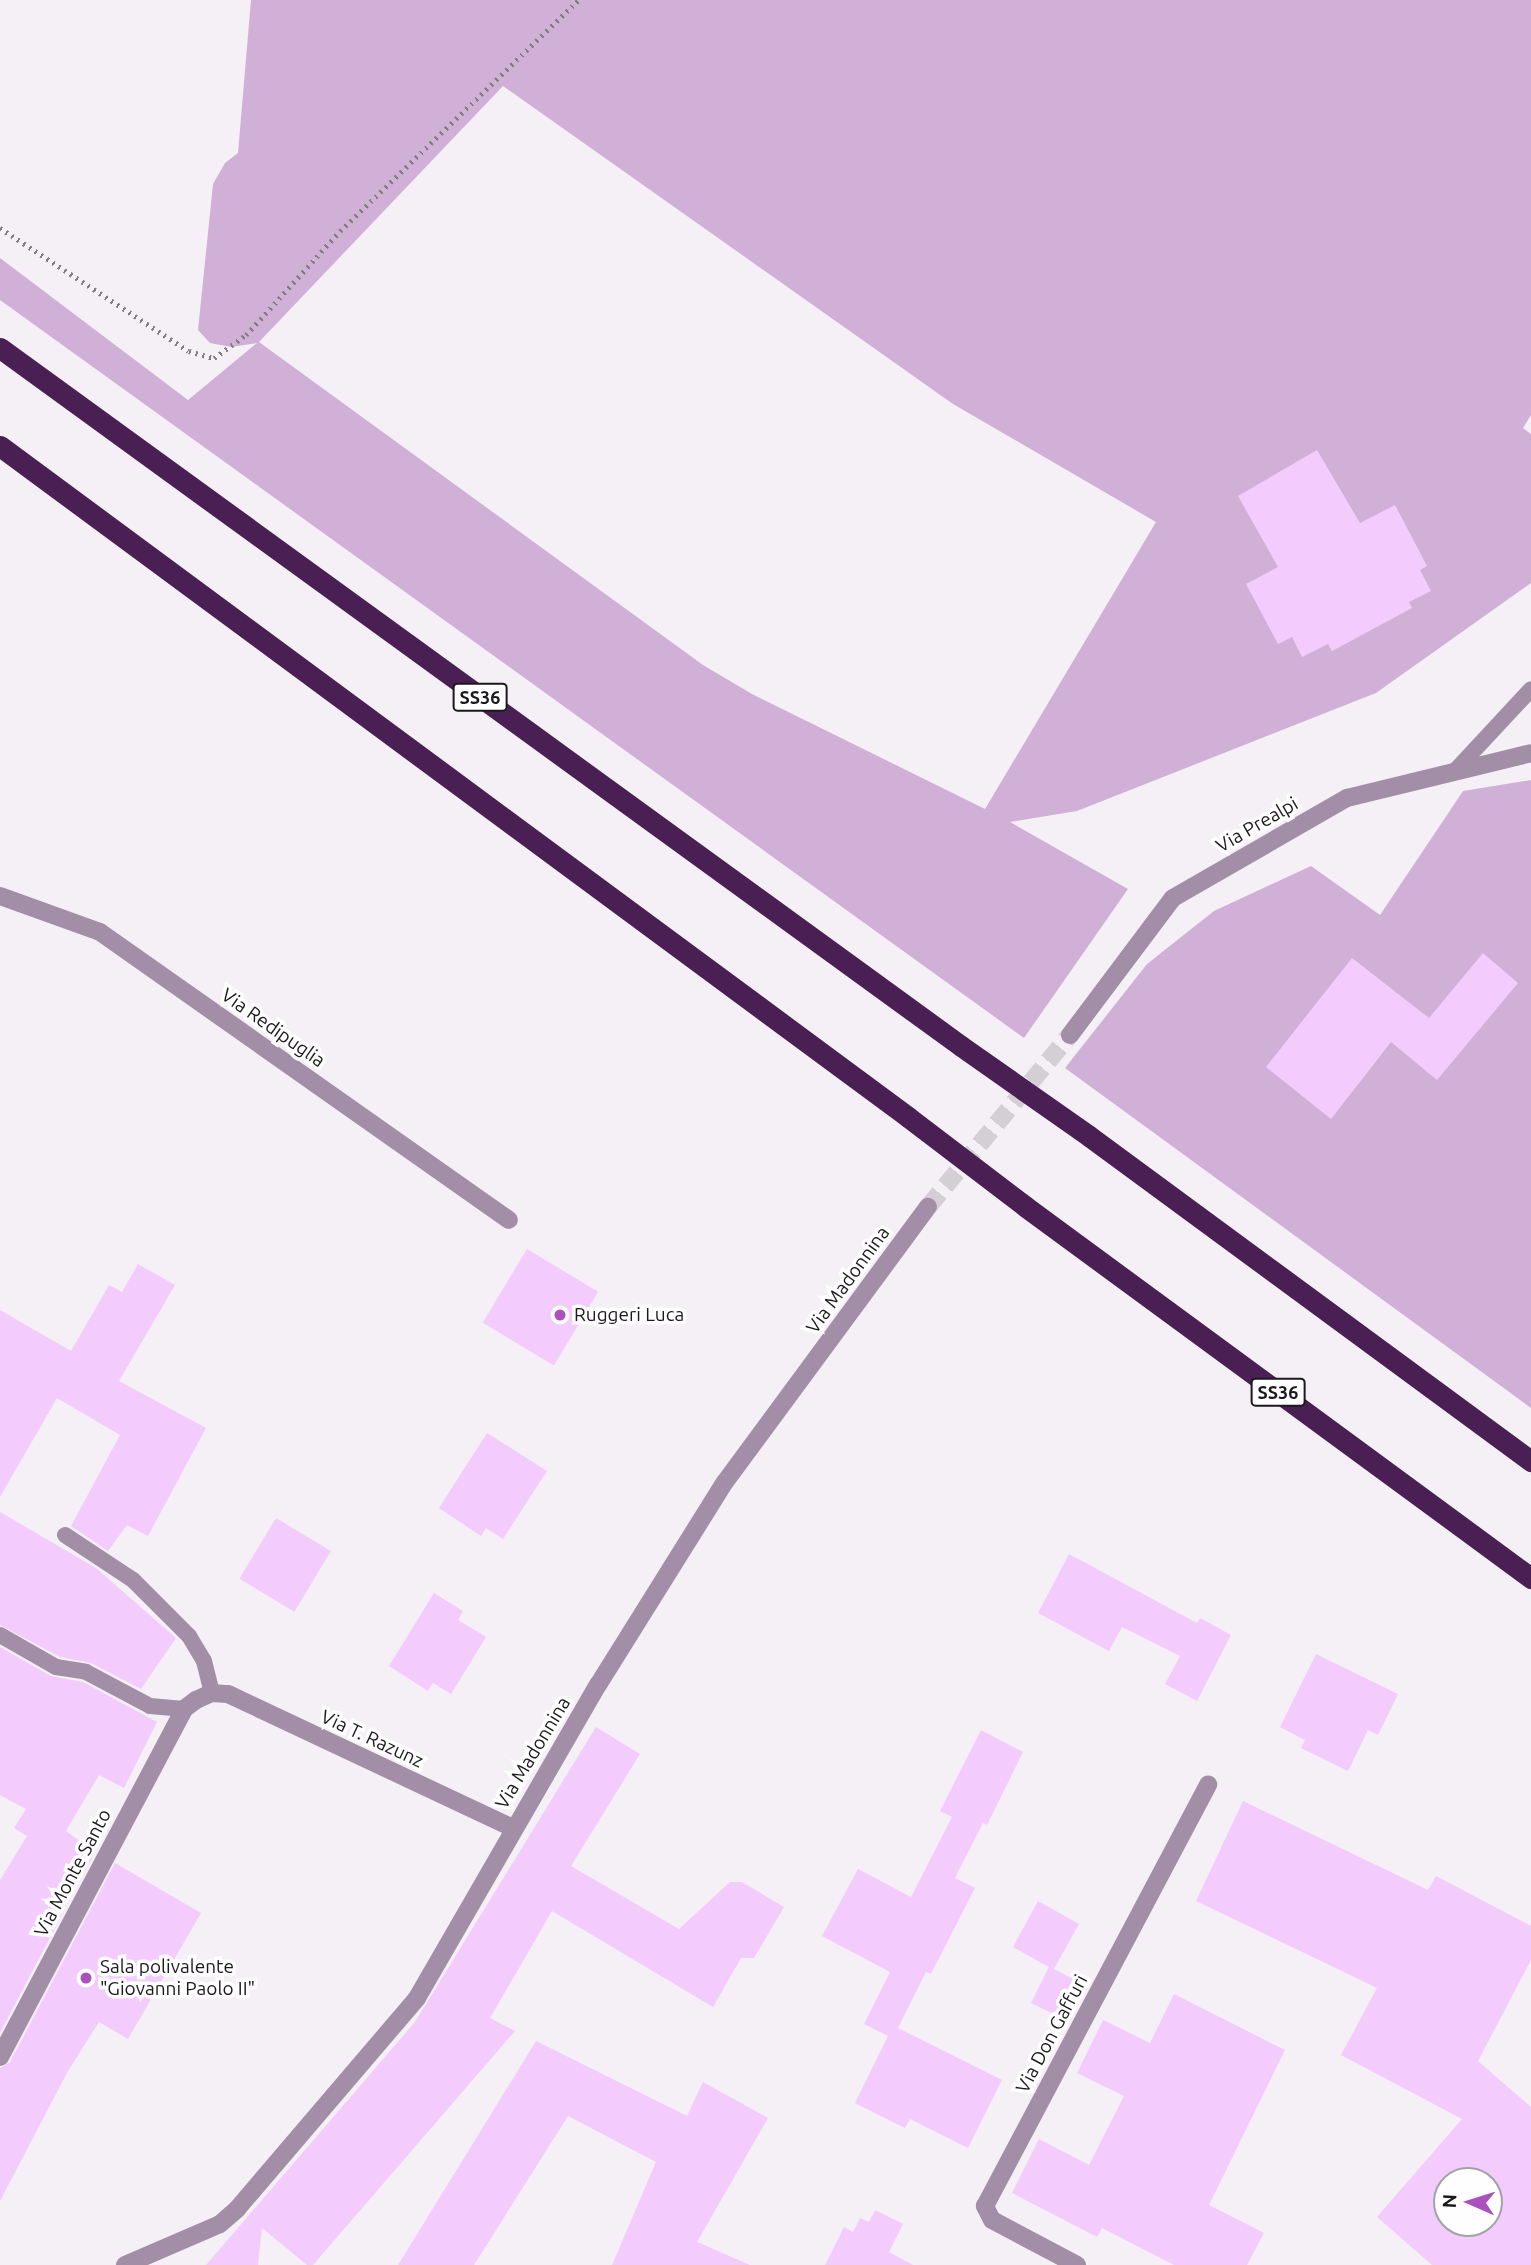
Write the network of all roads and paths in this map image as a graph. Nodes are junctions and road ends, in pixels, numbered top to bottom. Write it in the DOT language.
graph roads {
  1 [pos="578,0"];
  2 [pos="0,228"];
  3 [pos="0,348"];
  4 [pos="0,446"];
  5 [pos="1531,690"];
  6 [pos="1531,753"];
  7 [pos="1454,772"];
  8 [pos="0,896"];
  9 [pos="1070,1035"];
  10 [pos="928,1207"];
  11 [pos="509,1220"];
  12 [pos="1531,1461"];
  13 [pos="65,1535"];
  14 [pos="1531,1578"];
  15 [pos="0,1635"];
  16 [pos="212,1693"];
  17 [pos="184,1709"];
  18 [pos="1208,1784"];
  19 [pos="513,1828"];
  20 [pos="0,2057"];
  21 [pos="125,2265"];
  22 [pos="1077,2265"];
  1 -- 2 [label="path"];
  3 -- 12 [label="highway, SS36, bridge"];
  4 -- 14 [label="highway, SS36, bridge"];
  5 -- 7 [label="lane"];
  6 -- 7 [label="street, Via Prealpi"];
  7 -- 9 [label="street, Via Prealpi"];
  8 -- 11 [label="street, Via Redipuglia"];
  10 -- 19 [label="street, Via Madonnina"];
  13 -- 16 [label="lane"];
  15 -- 17 [label="lane"];
  16 -- 17 [label="street"];
  16 -- 19 [label="street, Via T. Razunz"];
  17 -- 20 [label="street, Via Monte Santo"];
  18 -- 22 [label="street, Via Don Gaffuri"];
  19 -- 21 [label="street, Via Madonnina"];
}
